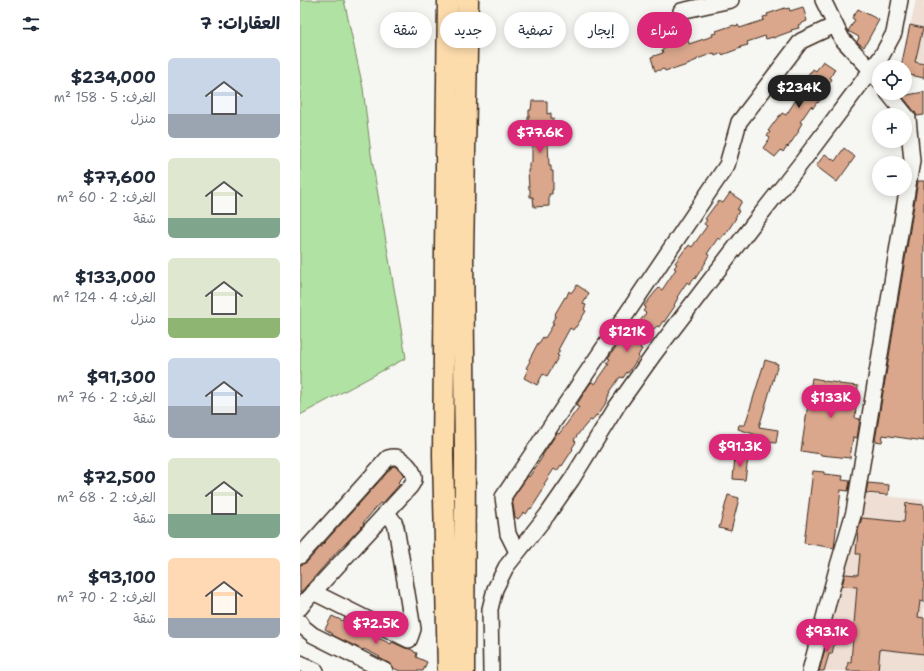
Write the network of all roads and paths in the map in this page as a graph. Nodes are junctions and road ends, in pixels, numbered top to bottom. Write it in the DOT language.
graph roads {
  1 [pos="448,0"];
  2 [pos="468,0"];
  3 [pos="731,0"];
  4 [pos="823,0"];
  5 [pos="900,0"];
  6 [pos="681,11"];
  7 [pos="835,25"];
  8 [pos="880,60"];
  9 [pos="872,72"];
  10 [pos="872,79"];
  11 [pos="894,100"];
  12 [pos="386,512"];
  13 [pos="517,552"];
  14 [pos="300,556"];
  15 [pos="313,592"];
  16 [pos="300,608"];
  17 [pos="300,622"];
  18 [pos="300,663"];
  19 [pos="316,671"];
  20 [pos="385,671"];
  21 [pos="448,671"];
  22 [pos="464,671"];
  23 [pos="491,671"];
  24 [pos="810,671"];
  1 -- 21 [label="main road"];
  2 -- 22 [label="main road"];
  3 -- 6 [label="street"];
  4 -- 7 [label="street"];
  5 -- 8 [label="street"];
  7 -- 9 [label="street"];
  7 -- 13 [label="street"];
  10 -- 13 [label="street"];
  11 -- 24 [label="street"];
  12 -- 14 [label="street"];
  12 -- 15 [label="street"];
  12 -- 15 [label="street"];
  13 -- 23 [label="street"];
  15 -- 16 [label="street"];
  17 -- 20 [label="street"];
  18 -- 19 [label="street"];
}
